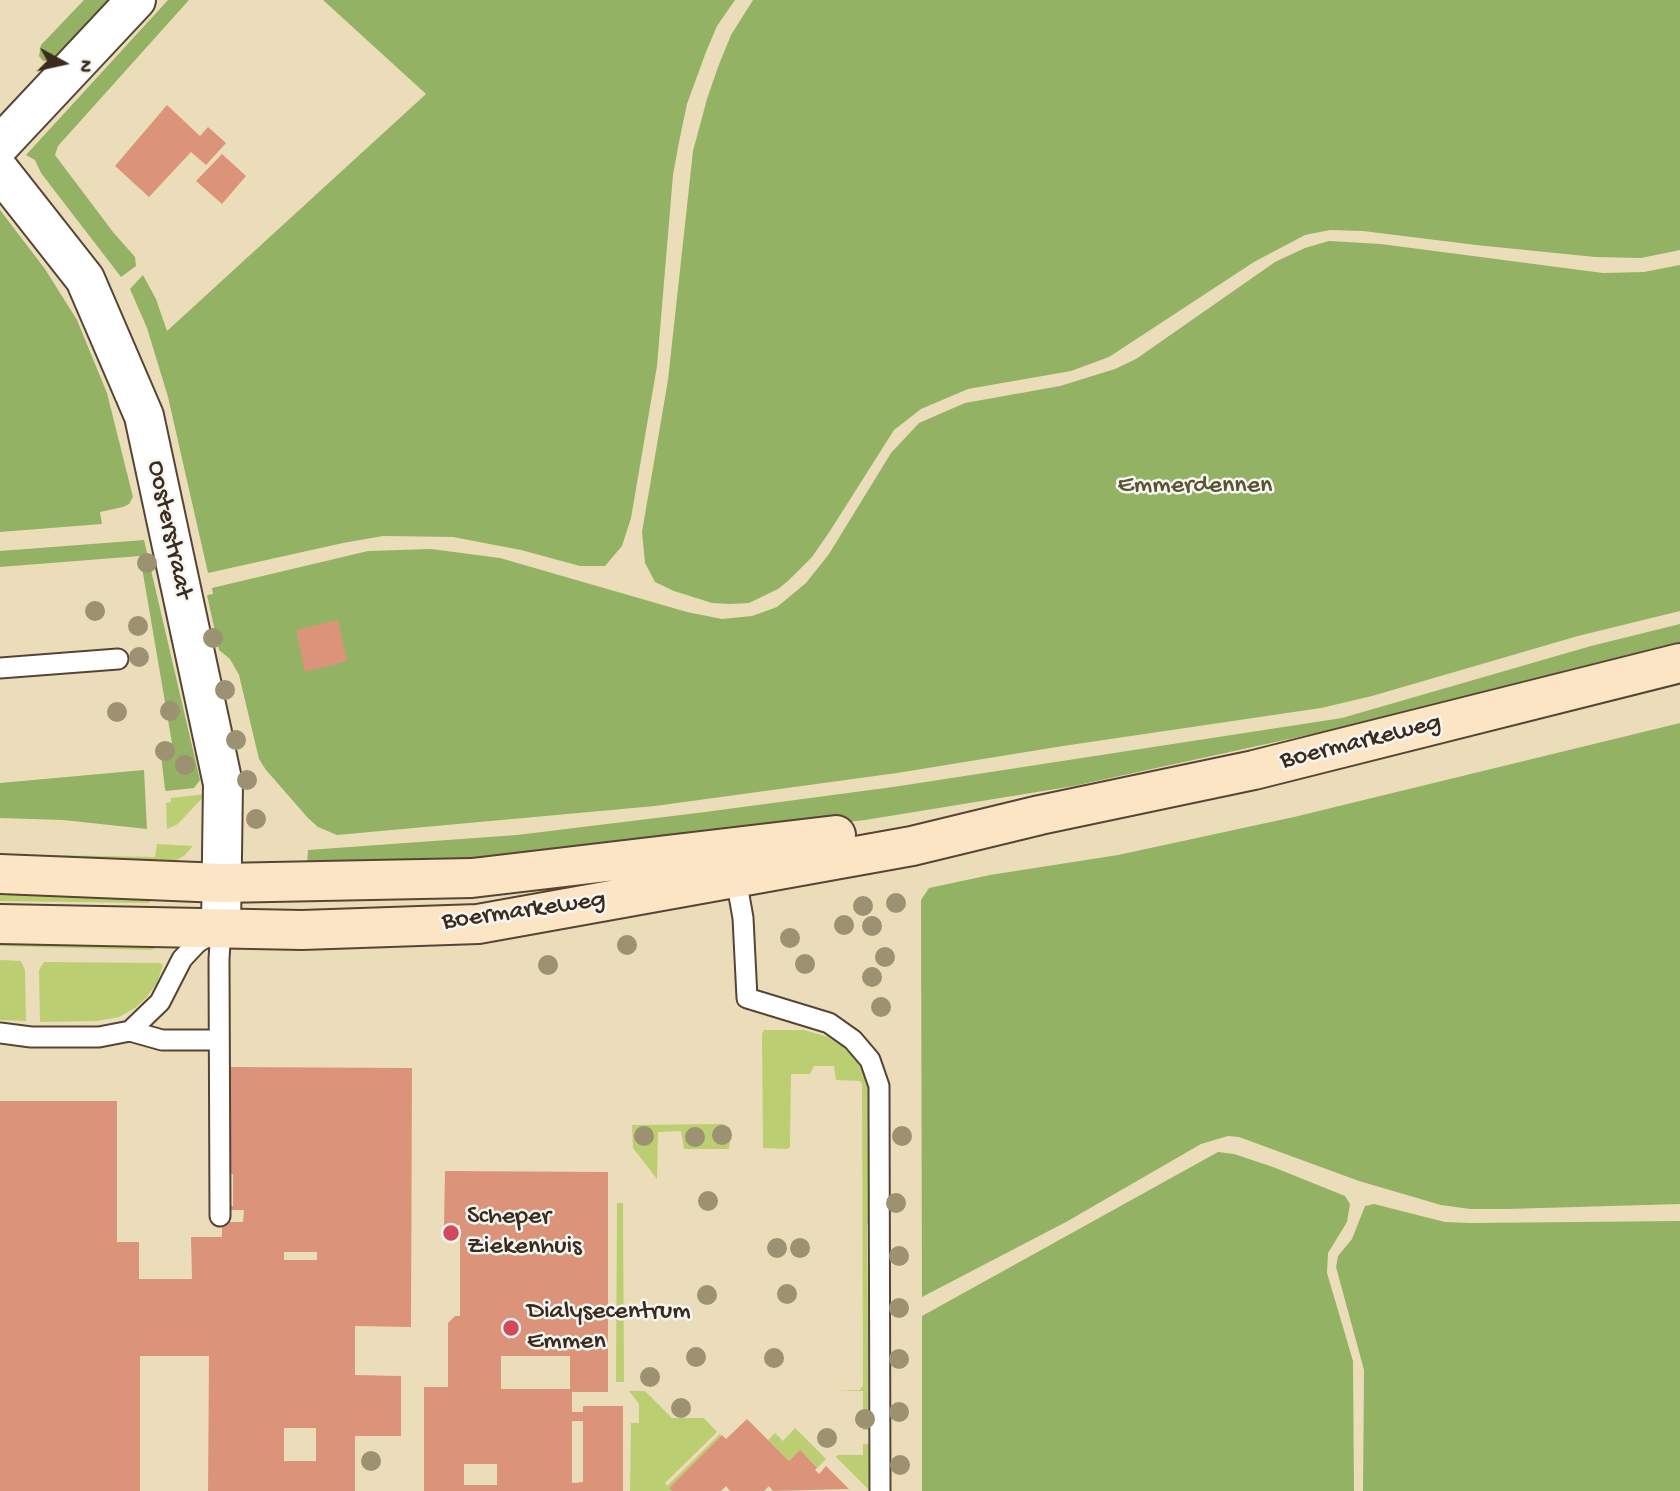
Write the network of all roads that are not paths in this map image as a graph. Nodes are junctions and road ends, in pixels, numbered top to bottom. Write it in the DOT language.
graph roads {
  1 [pos="136,0"];
  2 [pos="0,145"];
  3 [pos="0,171"];
  4 [pos="118,659"];
  5 [pos="1680,663"];
  6 [pos="0,668"];
  7 [pos="733,863"];
  8 [pos="0,874"];
  9 [pos="222,883"];
  10 [pos="0,924"];
  11 [pos="221,928"];
  12 [pos="130,1031"];
  13 [pos="0,1033"];
  14 [pos="219,1040"];
  15 [pos="220,1216"];
  16 [pos="880,1491"];
  1 -- 2 [label="street"];
  3 -- 9 [label="street, Oosterstraat"];
  4 -- 6 [label="lane"];
  5 -- 7 [label="street, Boermarkeweg"];
  7 -- 9 [label="street, Boermarkeweg"];
  7 -- 11 [label="street, Boermarkeweg"];
  7 -- 16 [label="lane"];
  8 -- 9 [label="street, Boermarkeweg"];
  9 -- 11 [label="street, Oosterstraat"];
  10 -- 11 [label="street, Boermarkeweg"];
  11 -- 12 [label="lane"];
  11 -- 14 [label="lane"];
  12 -- 13 [label="lane"];
  12 -- 14 [label="lane"];
  14 -- 15 [label="lane"];
}
